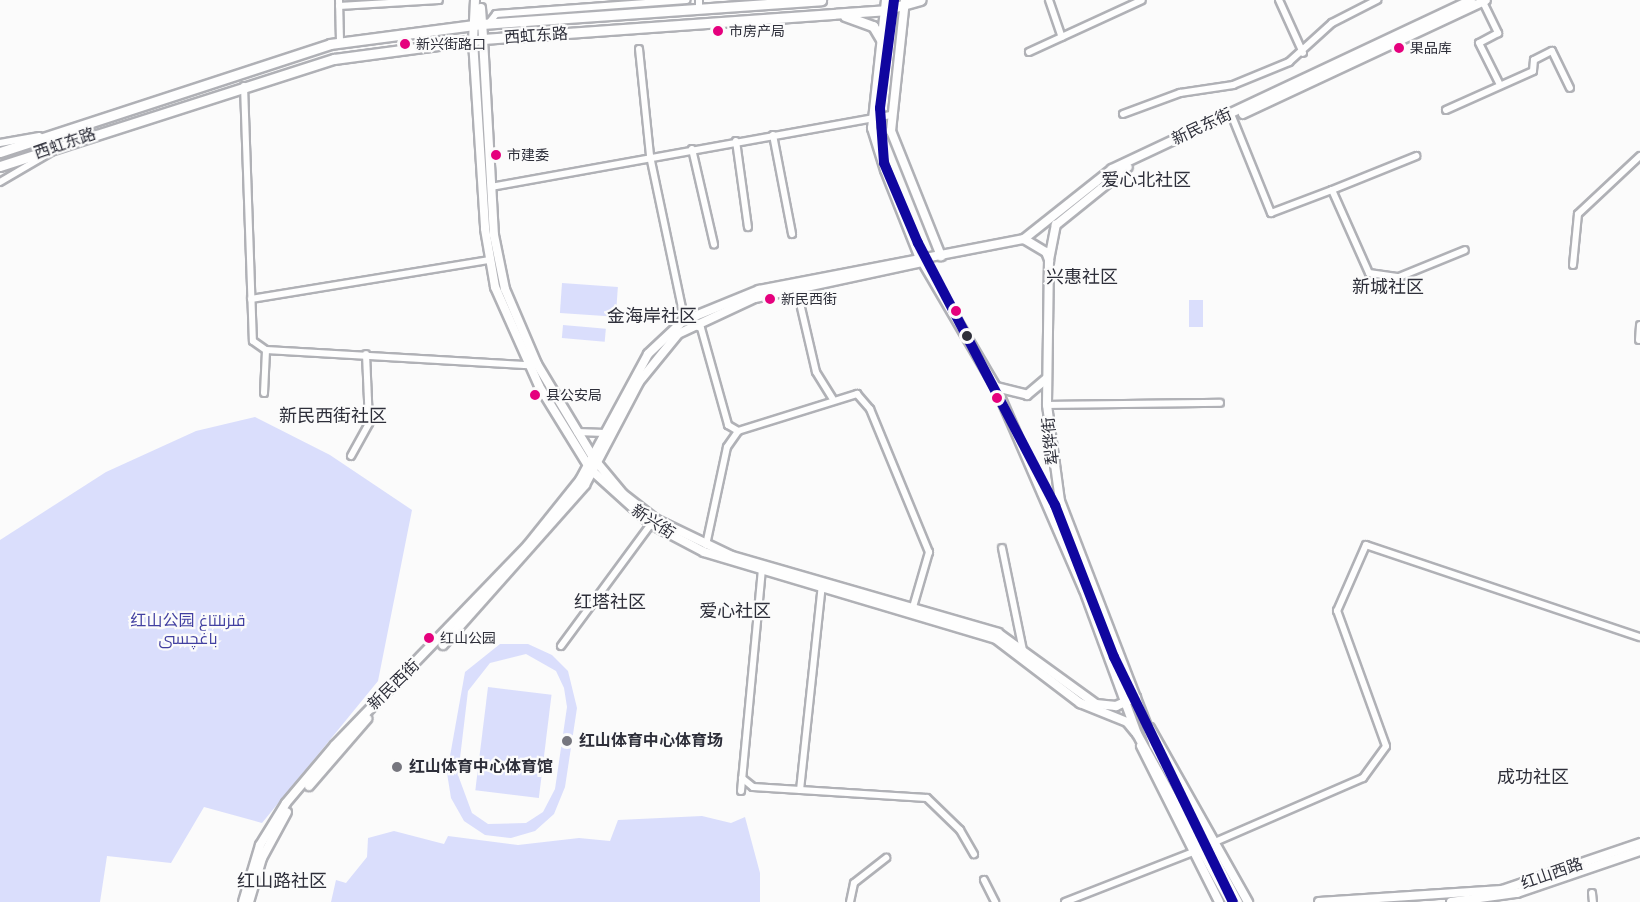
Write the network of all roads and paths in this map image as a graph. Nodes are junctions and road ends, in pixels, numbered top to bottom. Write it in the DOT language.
graph roads {
  1 [pos="439,0"];
  2 [pos="476,0"];
  3 [pos="480,0"];
  4 [pos="686,0"];
  5 [pos="821,0"];
  6 [pos="921,0"];
  7 [pos="1049,0"];
  8 [pos="1142,0"];
  9 [pos="1279,0"];
  10 [pos="1377,0"];
  11 [pos="1471,0"];
  12 [pos="1484,0"];
  13 [pos="339,3"];
  14 [pos="905,3"];
  15 [pos="699,5"];
  16 [pos="885,5"];
  17 [pos="837,14"];
  18 [pos="482,24"];
  19 [pos="1062,37"];
  20 [pos="478,40"];
  21 [pos="882,41"];
  22 [pos="340,42"];
  23 [pos="639,49"];
  24 [pos="1029,52"];
  25 [pos="1303,53"];
  26 [pos="1500,85"];
  27 [pos="244,86"];
  28 [pos="1570,88"];
  29 [pos="1446,110"];
  30 [pos="1123,114"];
  31 [pos="891,115"];
  32 [pos="1232,116"];
  33 [pos="873,117"];
  34 [pos="772,135"];
  35 [pos="49,136"];
  36 [pos="736,141"];
  37 [pos="0,143"];
  38 [pos="60,145"];
  39 [pos="692,149"];
  40 [pos="0,152"];
  41 [pos="650,156"];
  42 [pos="1416,156"];
  43 [pos="1640,156"];
  44 [pos="0,166"];
  45 [pos="0,182"];
  46 [pos="491,187"];
  47 [pos="1332,190"];
  48 [pos="748,227"];
  49 [pos="792,234"];
  50 [pos="1024,239"];
  51 [pos="714,244"];
  52 [pos="1465,250"];
  53 [pos="940,256"];
  54 [pos="921,259"];
  55 [pos="489,260"];
  56 [pos="1048,260"];
  57 [pos="1574,265"];
  58 [pos="796,285"];
  59 [pos="251,299"];
  60 [pos="683,321"];
  61 [pos="692,325"];
  62 [pos="1640,325"];
  63 [pos="1639,340"];
  64 [pos="266,350"];
  65 [pos="366,354"];
  66 [pos="529,365"];
  67 [pos="1047,377"];
  68 [pos="996,387"];
  69 [pos="264,393"];
  70 [pos="832,398"];
  71 [pos="1220,403"];
  72 [pos="1047,405"];
  73 [pos="738,431"];
  74 [pos="575,432"];
  75 [pos="605,433"];
  76 [pos="351,456"];
  77 [pos="593,465"];
  78 [pos="653,521"];
  79 [pos="706,545"];
  80 [pos="1002,549"];
  81 [pos="762,568"];
  82 [pos="822,584"];
  83 [pos="913,607"];
  84 [pos="1640,638"];
  85 [pos="561,646"];
  86 [pos="1023,650"];
  87 [pos="1136,697"];
  88 [pos="1124,701"];
  89 [pos="1144,719"];
  90 [pos="1137,734"];
  91 [pos="1150,747"];
  92 [pos="742,778"];
  93 [pos="800,790"];
  94 [pos="741,791"];
  95 [pos="1215,842"];
  96 [pos="1640,843"];
  97 [pos="1196,851"];
  98 [pos="1640,851"];
  99 [pos="974,854"];
  100 [pos="886,858"];
  101 [pos="984,880"];
  102 [pos="1592,893"];
  103 [pos="243,902"];
  104 [pos="249,902"];
  105 [pos="850,902"];
  106 [pos="995,902"];
  107 [pos="1065,902"];
  108 [pos="1219,902"];
  109 [pos="1230,902"];
  110 [pos="1238,902"];
  111 [pos="1248,902"];
  112 [pos="1319,902"];
  113 [pos="1450,902"];
  114 [pos="1593,902"];
  1 -- 13 [label="street"];
  2 -- 18 [label="street"];
  3 -- 18 [label="street"];
  4 -- 18 [label="street"];
  5 -- 15 [label="main road, 西虹东路"];
  6 -- 14 [label="main road, 西虹东路"];
  7 -- 19 [label="street"];
  8 -- 19 [label="street"];
  9 -- 25 [label="street"];
  10 -- 25 [label="street"];
  11 -- 32 [label="main road, 新民东街"];
  12 -- 26 [label="street"];
  12 -- 32 [label="main road, 新民东街"];
  13 -- 22 [label="street"];
  14 -- 16 [label="main road, 西虹东路"];
  14 -- 31 [label="main road"];
  15 -- 18 [label="main road, 西虹东路"];
  16 -- 17 [label="main road, 西虹东路"];
  16 -- 21 [label="main road, 犁铧街"];
  17 -- 20 [label="main road, 西虹东路"];
  17 -- 21 [label="main road"];
  18 -- 20 [label="street"];
  18 -- 22 [label="main road, 西虹东路"];
  19 -- 24 [label="street"];
  20 -- 27 [label="main road, 西虹东路"];
  20 -- 46 [label="main road, 新兴街"];
  20 -- 55 [label="main road, 新兴街"];
  21 -- 33 [label="main road, 犁铧街"];
  22 -- 35 [label="main road, 西虹东路"];
  23 -- 41 [label="street"];
  25 -- 30 [label="street"];
  26 -- 28 [label="street"];
  26 -- 29 [label="street"];
  27 -- 38 [label="main road, 西虹东路"];
  27 -- 59 [label="street"];
  31 -- 33 [label="street"];
  31 -- 53 [label="main road"];
  32 -- 47 [label="street"];
  32 -- 50 [label="main road, 新民东街"];
  32 -- 56 [label="main road, 新民东街"];
  33 -- 34 [label="street"];
  33 -- 54 [label="main road, 犁铧街"];
  34 -- 36 [label="street"];
  34 -- 49 [label="street"];
  35 -- 37 [label="street"];
  35 -- 40 [label="main road, 西虹东路"];
  36 -- 39 [label="street"];
  36 -- 48 [label="street"];
  38 -- 44 [label="main road, 西虹东路"];
  38 -- 45 [label="street"];
  39 -- 41 [label="street"];
  39 -- 51 [label="street"];
  41 -- 46 [label="street"];
  41 -- 60 [label="street"];
  42 -- 47 [label="street"];
  43 -- 57 [label="street"];
  46 -- 74 [label="main road, 新兴街"];
  47 -- 52 [label="street"];
  50 -- 53 [label="main road, 新民东街"];
  50 -- 56 [label="main road"];
  53 -- 54 [label="main road, 新民西街"];
  54 -- 58 [label="main road, 新民西街"];
  54 -- 68 [label="main road, 犁铧街"];
  55 -- 59 [label="street"];
  55 -- 66 [label="main road, 新兴街"];
  56 -- 67 [label="main road, 犁铧街"];
  58 -- 60 [label="main road, 新民西街"];
  58 -- 61 [label="main road, 新民西街"];
  58 -- 70 [label="street"];
  59 -- 64 [label="street"];
  60 -- 61 [label="street"];
  60 -- 75 [label="main road, 新民西街"];
  61 -- 73 [label="street"];
  61 -- 77 [label="main road, 新民西街"];
  62 -- 63 [label="street"];
  64 -- 65 [label="street"];
  64 -- 69 [label="street"];
  65 -- 66 [label="street"];
  65 -- 76 [label="street"];
  66 -- 77 [label="main road, 新兴街"];
  67 -- 68 [label="main road"];
  67 -- 72 [label="main road, 犁铧街"];
  68 -- 88 [label="main road, 犁铧街"];
  70 -- 73 [label="street"];
  70 -- 83 [label="street"];
  71 -- 72 [label="street"];
  72 -- 87 [label="main road, 犁铧街"];
  73 -- 79 [label="street"];
  74 -- 75 [label="street"];
  74 -- 77 [label="main road, 新兴街"];
  75 -- 77 [label="main road, 新民西街"];
  77 -- 78 [label="street, 新兴街"];
  77 -- 103 [label="main road, 新民西街"];
  77 -- 104 [label="main road, 新民西街"];
  78 -- 79 [label="street, 新兴街"];
  78 -- 81 [label="street, 新兴街"];
  78 -- 85 [label="street"];
  79 -- 81 [label="street, 新兴街"];
  80 -- 86 [label="street"];
  81 -- 82 [label="street, 新兴街"];
  81 -- 92 [label="street"];
  82 -- 83 [label="street, 新兴街"];
  82 -- 90 [label="street, 新兴街"];
  82 -- 93 [label="street"];
  83 -- 86 [label="street, 新兴街"];
  84 -- 95 [label="street"];
  86 -- 88 [label="street, 新兴街"];
  87 -- 88 [label="street, 新兴街"];
  87 -- 89 [label="main road, 犁铧街"];
  88 -- 90 [label="main road, 犁铧街"];
  89 -- 91 [label="main road, 犁铧街"];
  89 -- 95 [label="street"];
  90 -- 91 [label="main road, 犁铧街"];
  90 -- 97 [label="street"];
  91 -- 109 [label="main road"];
  91 -- 110 [label="main road"];
  92 -- 93 [label="street"];
  92 -- 94 [label="street"];
  93 -- 99 [label="street"];
  95 -- 111 [label="street"];
  96 -- 112 [label="main road, 红山西路"];
  97 -- 107 [label="street"];
  97 -- 108 [label="street"];
  98 -- 113 [label="main road, 红山西路"];
  100 -- 105 [label="street"];
  101 -- 106 [label="street"];
  102 -- 114 [label="street"];
}
